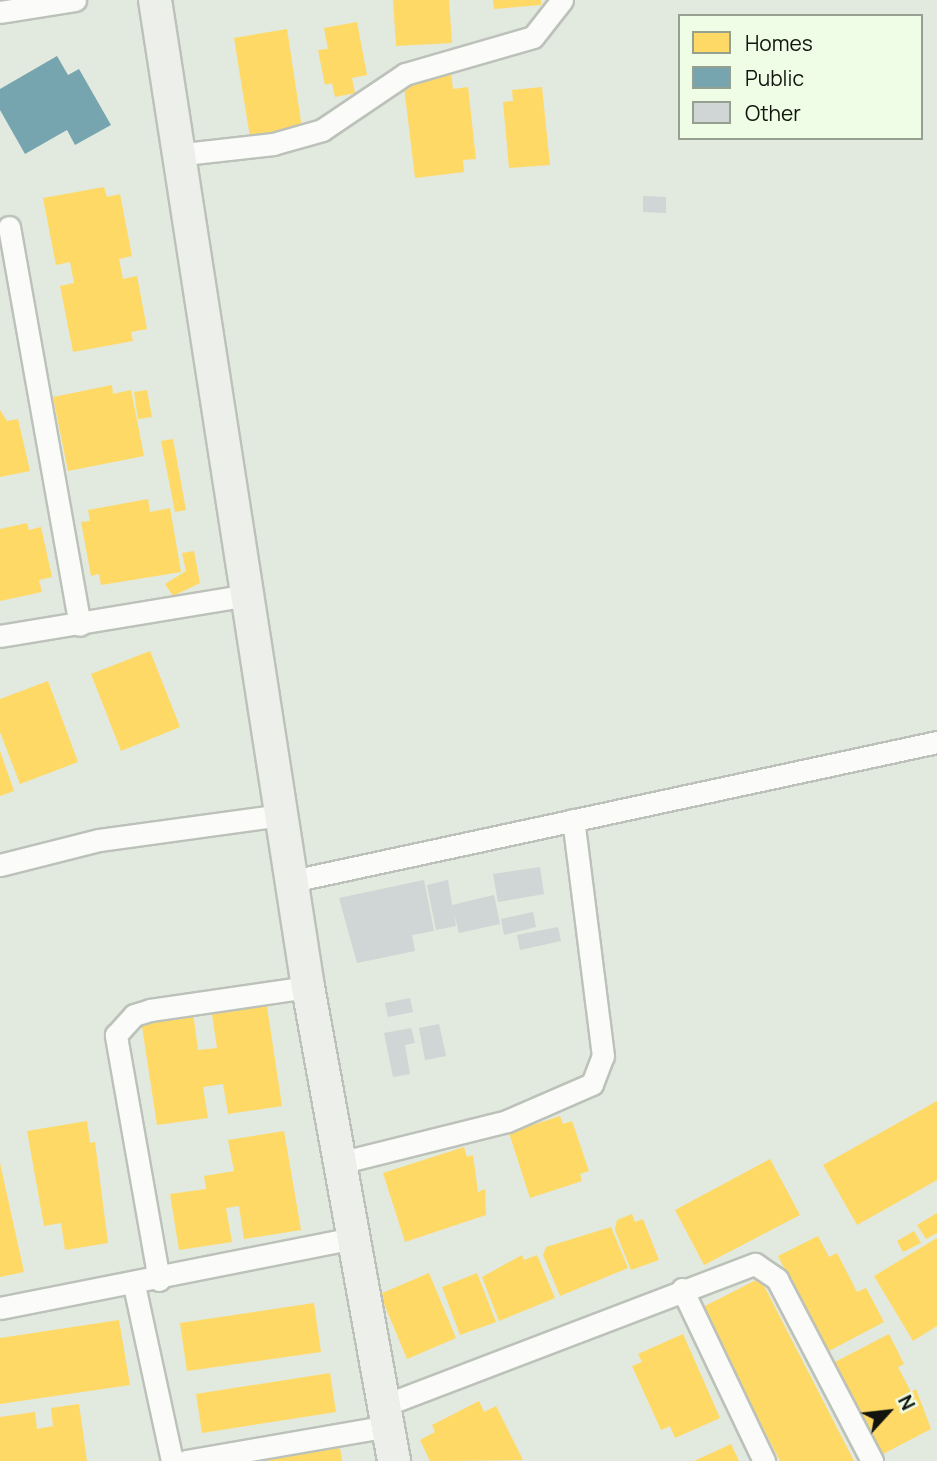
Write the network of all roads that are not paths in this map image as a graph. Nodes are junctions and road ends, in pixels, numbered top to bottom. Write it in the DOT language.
graph roads {
  1 [pos="75,0"];
  2 [pos="155,0"];
  3 [pos="562,0"];
  4 [pos="0,12"];
  5 [pos="184,154"];
  6 [pos="9,227"];
  7 [pos="248,595"];
  8 [pos="80,625"];
  9 [pos="0,636"];
  10 [pos="937,742"];
  11 [pos="282,815"];
  12 [pos="573,820"];
  13 [pos="0,865"];
  14 [pos="292,881"];
  15 [pos="308,986"];
  16 [pos="343,1162"];
  17 [pos="354,1238"];
  18 [pos="159,1280"];
  19 [pos="134,1285"];
  20 [pos="682,1289"];
  21 [pos="0,1308"];
  22 [pos="387,1416"];
  23 [pos="172,1461"];
  24 [pos="186,1461"];
  25 [pos="394,1461"];
  26 [pos="764,1461"];
  27 [pos="872,1461"];
  1 -- 4 [label="street"];
  2 -- 5 [label="main road"];
  3 -- 5 [label="street"];
  5 -- 7 [label="main road"];
  6 -- 8 [label="street"];
  7 -- 8 [label="street"];
  7 -- 11 [label="main road"];
  8 -- 9 [label="street"];
  10 -- 12 [label="street"];
  11 -- 13 [label="street"];
  11 -- 14 [label="main road"];
  12 -- 14 [label="street"];
  12 -- 16 [label="street"];
  14 -- 15 [label="main road"];
  15 -- 16 [label="main road"];
  15 -- 18 [label="street"];
  16 -- 17 [label="main road"];
  17 -- 18 [label="street"];
  17 -- 22 [label="main road"];
  18 -- 19 [label="street"];
  19 -- 21 [label="street"];
  19 -- 23 [label="street"];
  20 -- 22 [label="street"];
  20 -- 26 [label="street"];
  20 -- 27 [label="street"];
  22 -- 24 [label="street"];
  22 -- 25 [label="main road"];
}
